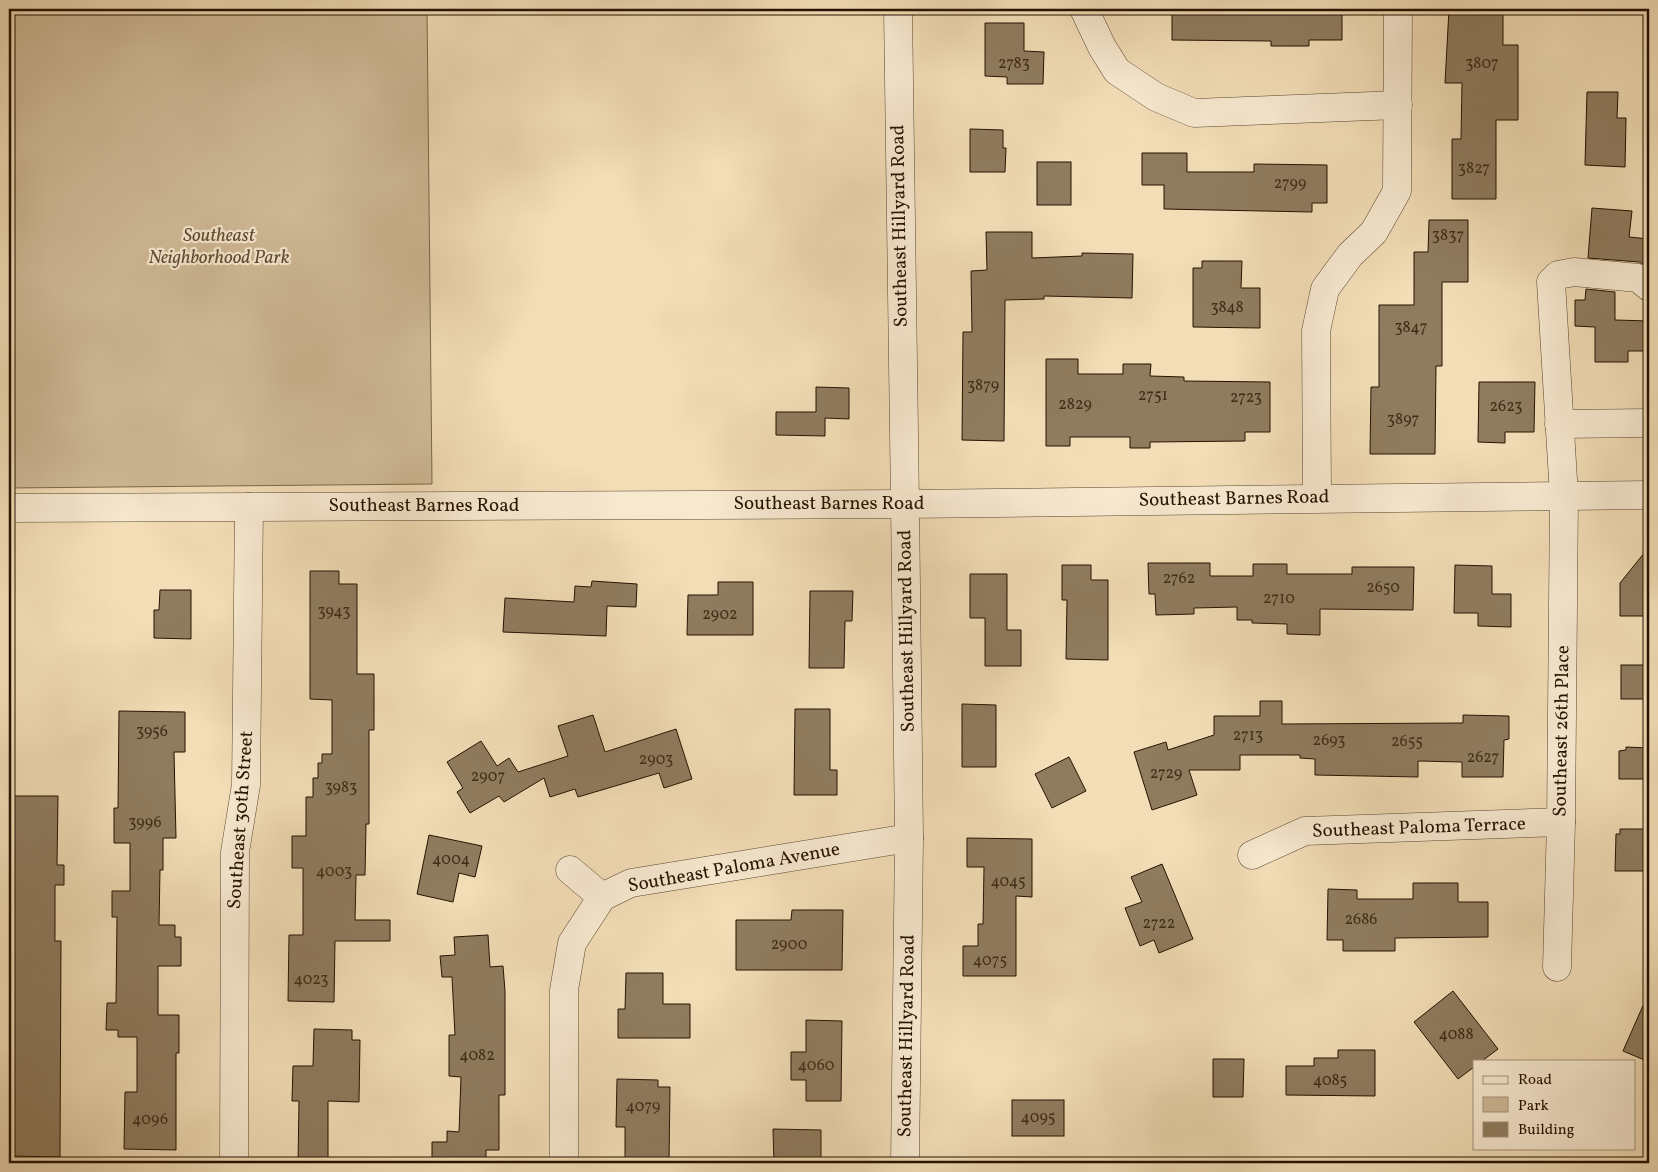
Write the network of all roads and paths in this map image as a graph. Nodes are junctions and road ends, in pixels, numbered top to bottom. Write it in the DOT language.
graph roads {
  1 [pos="898,9"];
  2 [pos="1084,9"];
  3 [pos="1398,9"];
  4 [pos="1398,106"];
  5 [pos="1649,287"];
  6 [pos="1649,423"];
  7 [pos="1559,424"];
  8 [pos="1649,494"];
  9 [pos="1564,496"];
  10 [pos="1317,498"];
  11 [pos="905,504"];
  12 [pos="249,507"];
  13 [pos="9,508"];
  14 [pos="1561,822"];
  15 [pos="909,838"];
  16 [pos="1252,855"];
  17 [pos="570,870"];
  18 [pos="602,898"];
  19 [pos="1557,967"];
  20 [pos="234,1163"];
  21 [pos="564,1163"];
  22 [pos="905,1163"];
  1 -- 11 [label="street, Southeast Hillyard Road"];
  2 -- 4 [label="street"];
  3 -- 4 [label="street"];
  4 -- 10 [label="street"];
  5 -- 7 [label="street, Southeast 26th Place"];
  6 -- 7 [label="street"];
  7 -- 9 [label="street, Southeast 26th Place"];
  8 -- 9 [label="street, Southeast Barnes Road"];
  9 -- 10 [label="street, Southeast Barnes Road"];
  9 -- 14 [label="street, Southeast 26th Place"];
  10 -- 11 [label="street, Southeast Barnes Road"];
  11 -- 12 [label="street, Southeast Barnes Road"];
  11 -- 15 [label="street, Southeast Hillyard Road"];
  12 -- 13 [label="street, Southeast Barnes Road"];
  12 -- 20 [label="street, Southeast 30th Street"];
  14 -- 16 [label="street, Southeast Paloma Terrace"];
  14 -- 19 [label="street, Southeast 26th Place"];
  15 -- 18 [label="street, Southeast Paloma Avenue"];
  15 -- 22 [label="street, Southeast Hillyard Road"];
  17 -- 18 [label="street, Southeast Paloma Avenue"];
  18 -- 21 [label="street"];
}
